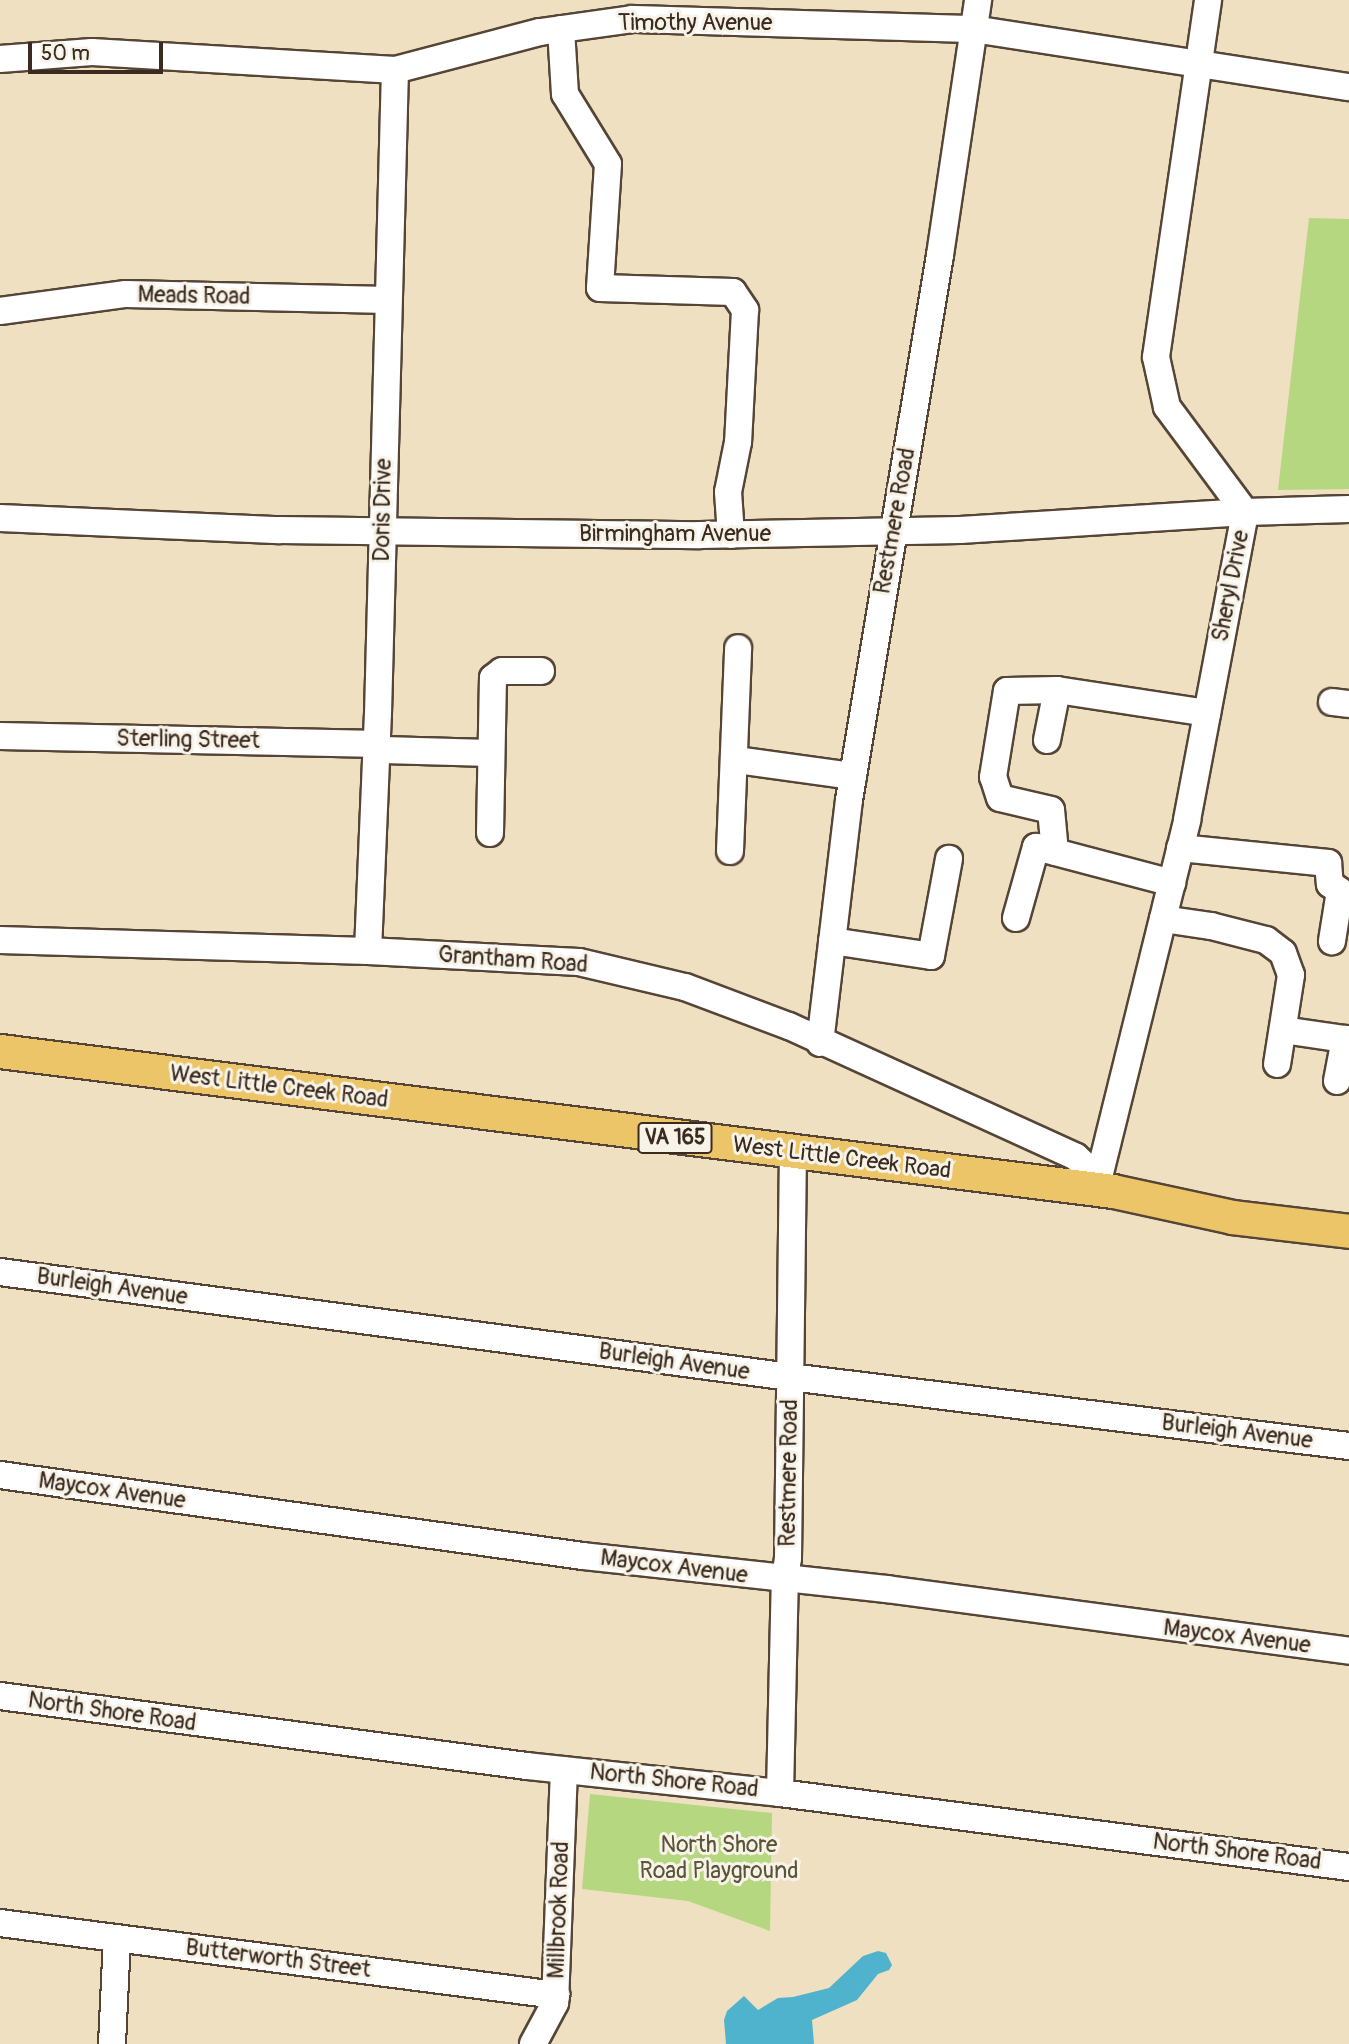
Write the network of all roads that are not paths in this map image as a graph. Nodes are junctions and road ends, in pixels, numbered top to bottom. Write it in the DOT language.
graph roads {
  1 [pos="978,0"];
  2 [pos="1208,0"];
  3 [pos="561,29"];
  4 [pos="973,29"];
  5 [pos="0,59"];
  6 [pos="1198,64"];
  7 [pos="395,70"];
  8 [pos="1349,87"];
  9 [pos="388,300"];
  10 [pos="0,311"];
  11 [pos="1349,509"];
  12 [pos="1245,512"];
  13 [pos="0,518"];
  14 [pos="382,531"];
  15 [pos="894,531"];
  16 [pos="731,535"];
  17 [pos="738,648"];
  18 [pos="541,671"];
  19 [pos="1056,690"];
  20 [pos="1207,713"];
  21 [pos="0,736"];
  22 [pos="1047,740"];
  23 [pos="375,747"];
  24 [pos="490,753"];
  25 [pos="736,760"];
  26 [pos="853,776"];
  27 [pos="489,832"];
  28 [pos="1180,848"];
  29 [pos="730,851"];
  30 [pos="1055,852"];
  31 [pos="948,859"];
  32 [pos="1172,883"];
  33 [pos="1016,918"];
  34 [pos="1163,919"];
  35 [pos="0,940"];
  36 [pos="832,941"];
  37 [pos="1332,941"];
  38 [pos="368,951"];
  39 [pos="1283,1030"];
  40 [pos="1347,1039"];
  41 [pos="820,1043"];
  42 [pos="0,1051"];
  43 [pos="1277,1064"];
  44 [pos="1337,1081"];
  45 [pos="793,1153"];
  46 [pos="1096,1189"];
  47 [pos="1349,1231"];
  48 [pos="0,1272"];
  49 [pos="790,1377"];
  50 [pos="1349,1446"];
  51 [pos="0,1475"];
  52 [pos="785,1579"];
  53 [pos="1349,1651"];
  54 [pos="0,1696"];
  55 [pos="564,1770"];
  56 [pos="780,1793"];
  57 [pos="1349,1867"];
  58 [pos="0,1923"];
  59 [pos="117,1939"];
  60 [pos="556,1995"];
  61 [pos="112,2044"];
  62 [pos="533,2044"];
  1 -- 4 [label="street, Restmere Road"];
  2 -- 6 [label="street, Sheryl Drive"];
  3 -- 4 [label="street, Timothy Avenue"];
  3 -- 7 [label="street, Timothy Avenue"];
  3 -- 16 [label="street"];
  4 -- 6 [label="street, Timothy Avenue"];
  4 -- 15 [label="street, Restmere Road"];
  5 -- 7 [label="street, Timothy Avenue"];
  6 -- 8 [label="street, Timothy Avenue"];
  6 -- 12 [label="street, Sheryl Drive"];
  7 -- 9 [label="street, Doris Drive"];
  9 -- 10 [label="street, Meads Road"];
  9 -- 14 [label="street, Doris Drive"];
  11 -- 12 [label="street, Birmingham Avenue"];
  12 -- 15 [label="street, Birmingham Avenue"];
  12 -- 20 [label="street, Sheryl Drive"];
  13 -- 14 [label="street, Birmingham Avenue"];
  14 -- 16 [label="street, Birmingham Avenue"];
  14 -- 23 [label="street, Doris Drive"];
  15 -- 16 [label="street, Birmingham Avenue"];
  15 -- 26 [label="street, Restmere Road"];
  17 -- 25 [label="street"];
  18 -- 24 [label="street"];
  19 -- 20 [label="street"];
  19 -- 22 [label="street"];
  19 -- 30 [label="street"];
  20 -- 28 [label="street, Sheryl Drive"];
  21 -- 23 [label="street, Sterling Street"];
  23 -- 24 [label="street, Sterling Street"];
  23 -- 38 [label="street, Doris Drive"];
  24 -- 27 [label="street"];
  25 -- 26 [label="street"];
  25 -- 29 [label="street"];
  26 -- 36 [label="street, Restmere Road"];
  28 -- 32 [label="street, Sheryl Drive"];
  28 -- 37 [label="street"];
  30 -- 32 [label="street"];
  30 -- 33 [label="street"];
  31 -- 36 [label="street"];
  32 -- 34 [label="street, Sheryl Drive"];
  34 -- 39 [label="street"];
  34 -- 46 [label="street, Sheryl Drive"];
  35 -- 38 [label="street, Grantham Road"];
  36 -- 41 [label="street, Restmere Road"];
  38 -- 41 [label="street, Grantham Road"];
  39 -- 40 [label="street"];
  39 -- 43 [label="street"];
  40 -- 44 [label="street"];
  41 -- 46 [label="street, Grantham Road"];
  42 -- 45 [label="main road, West Little Creek Road / VA 165"];
  45 -- 46 [label="main road, West Little Creek Road / VA 165"];
  45 -- 49 [label="street, Restmere Road"];
  46 -- 47 [label="main road, West Little Creek Road / VA 165"];
  48 -- 49 [label="street, Burleigh Avenue"];
  49 -- 50 [label="street, Burleigh Avenue"];
  49 -- 52 [label="street, Restmere Road"];
  51 -- 52 [label="street, Maycox Avenue"];
  52 -- 53 [label="street, Maycox Avenue"];
  52 -- 56 [label="street, Restmere Road"];
  54 -- 55 [label="street, North Shore Road"];
  55 -- 56 [label="street, North Shore Road"];
  55 -- 60 [label="street, Millbrook Road"];
  56 -- 57 [label="street, North Shore Road"];
  58 -- 59 [label="street, Butterworth Street"];
  59 -- 60 [label="street, Butterworth Street"];
  59 -- 61 [label="street"];
  60 -- 62 [label="street, Millbrook Road"];
}
